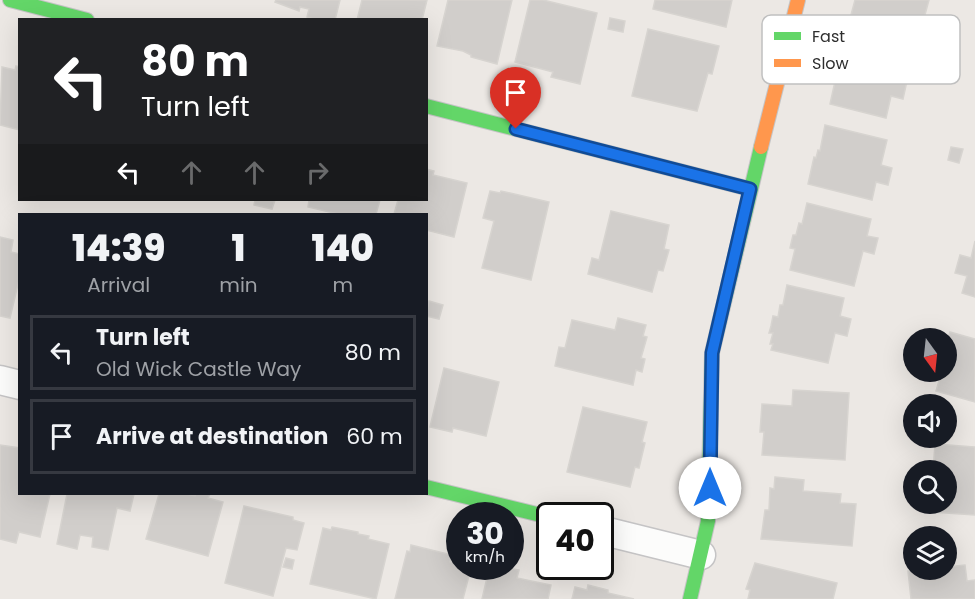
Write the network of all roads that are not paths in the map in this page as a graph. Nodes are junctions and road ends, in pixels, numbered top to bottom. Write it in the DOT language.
graph roads {
  1 [pos="10,0"];
  2 [pos="798,0"];
  3 [pos="794,15"];
  4 [pos="79,18"];
  5 [pos="777,84"];
  6 [pos="428,107"];
  7 [pos="750,189"];
  8 [pos="0,380"];
  9 [pos="18,384"];
  10 [pos="428,487"];
  11 [pos="536,514"];
  12 [pos="614,533"];
  13 [pos="701,555"];
  14 [pos="690,599"];
  1 -- 4 [label="street"];
  2 -- 3 [label="street"];
  5 -- 7 [label="street"];
  6 -- 7 [label="street"];
  7 -- 13 [label="street"];
  8 -- 9 [label="street"];
  10 -- 11 [label="street"];
  12 -- 13 [label="street"];
  13 -- 14 [label="street"];
}
